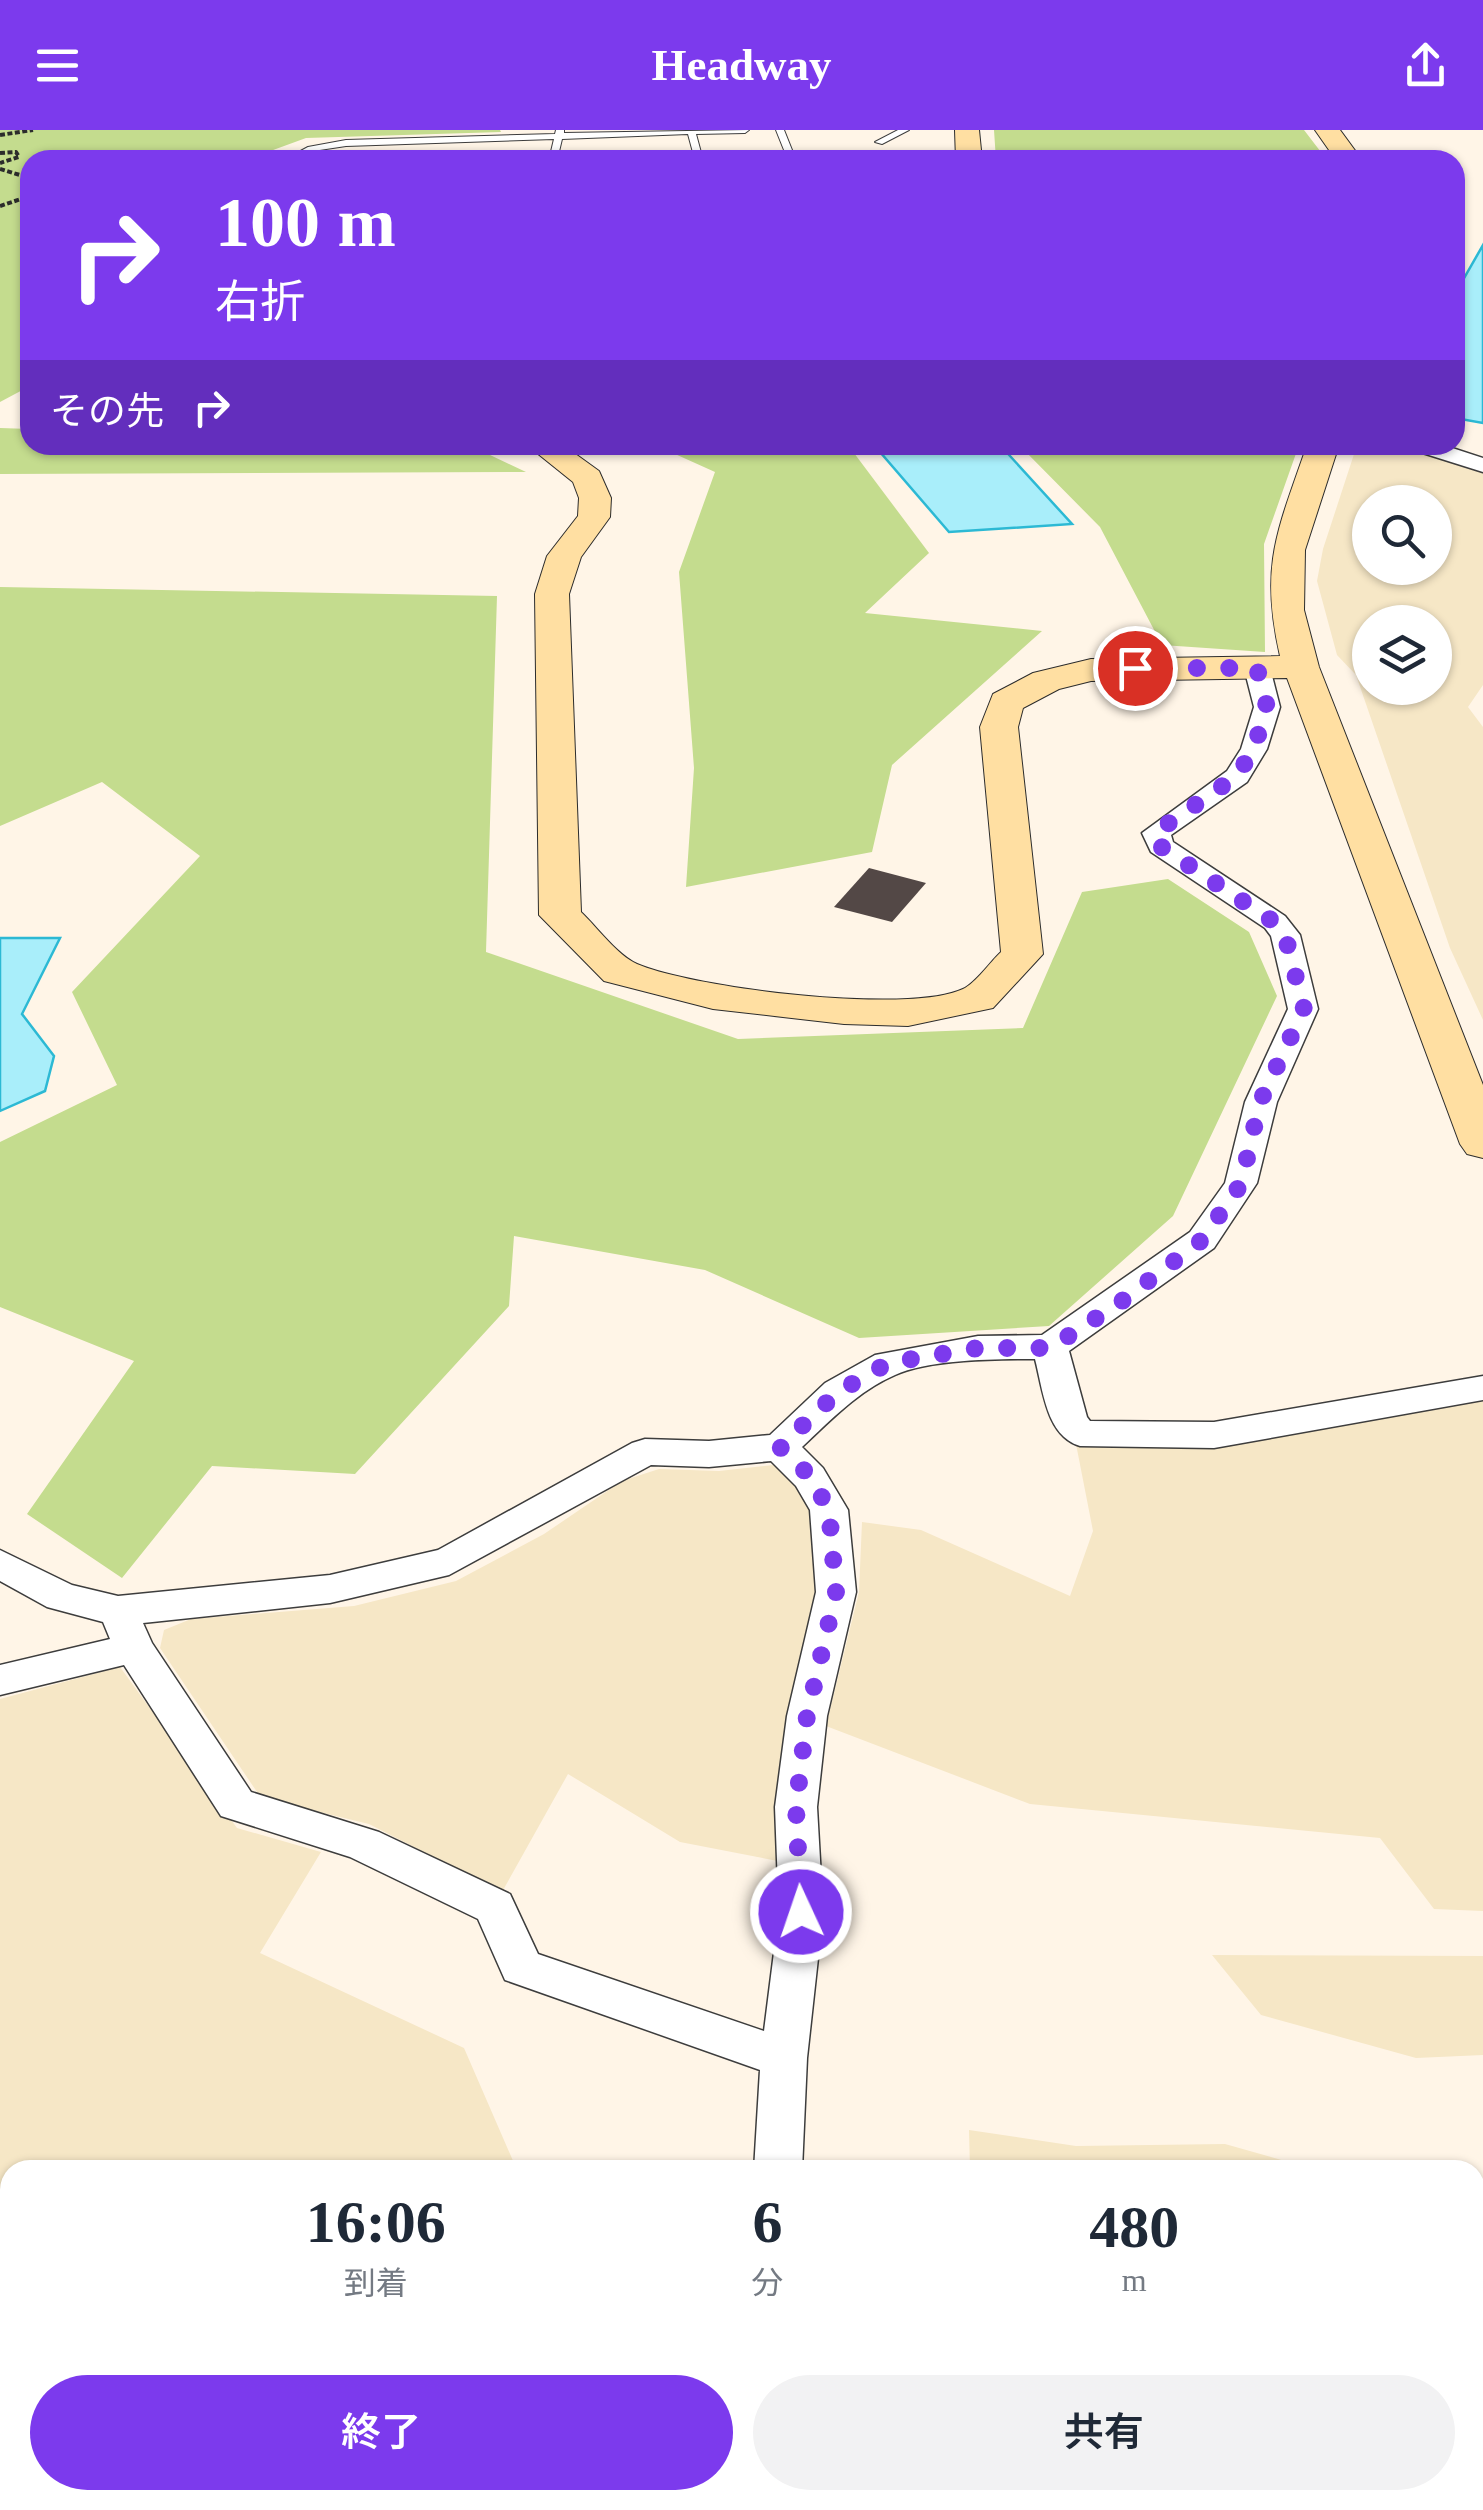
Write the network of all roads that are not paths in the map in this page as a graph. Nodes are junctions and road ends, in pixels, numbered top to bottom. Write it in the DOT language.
graph roads {
  1 [pos="745,130"];
  2 [pos="905,130"];
  3 [pos="1326,130"];
  4 [pos="691,131"];
  5 [pos="616,132"];
  6 [pos="560,133"];
  7 [pos="879,142"];
  8 [pos="308,150"];
  9 [pos="1341,150"];
  10 [pos="556,455"];
  11 [pos="1321,455"];
  12 [pos="1452,455"];
  13 [pos="1483,465"];
  14 [pos="1301,667"];
  15 [pos="1257,668"];
  16 [pos="1483,1144"];
  17 [pos="1050,1348"];
  18 [pos="1483,1388"];
  19 [pos="780,1447"];
  20 [pos="0,1564"];
  21 [pos="126,1629"];
  22 [pos="0,1680"];
  23 [pos="784,2058"];
  24 [pos="779,2160"];
  1 -- 4 [label="lane"];
  2 -- 7 [label="lane"];
  3 -- 9 [label="street"];
  4 -- 5 [label="lane"];
  5 -- 6 [label="lane"];
  6 -- 8 [label="lane"];
  10 -- 15 [label="street"];
  11 -- 14 [label="street"];
  12 -- 13 [label="street"];
  14 -- 15 [label="street"];
  14 -- 16 [label="street"];
  15 -- 17 [label="street"];
  17 -- 18 [label="street"];
  17 -- 19 [label="street"];
  19 -- 21 [label="street"];
  19 -- 23 [label="street"];
  20 -- 21 [label="street"];
  21 -- 22 [label="street"];
  21 -- 23 [label="street"];
  23 -- 24 [label="street"];
}
